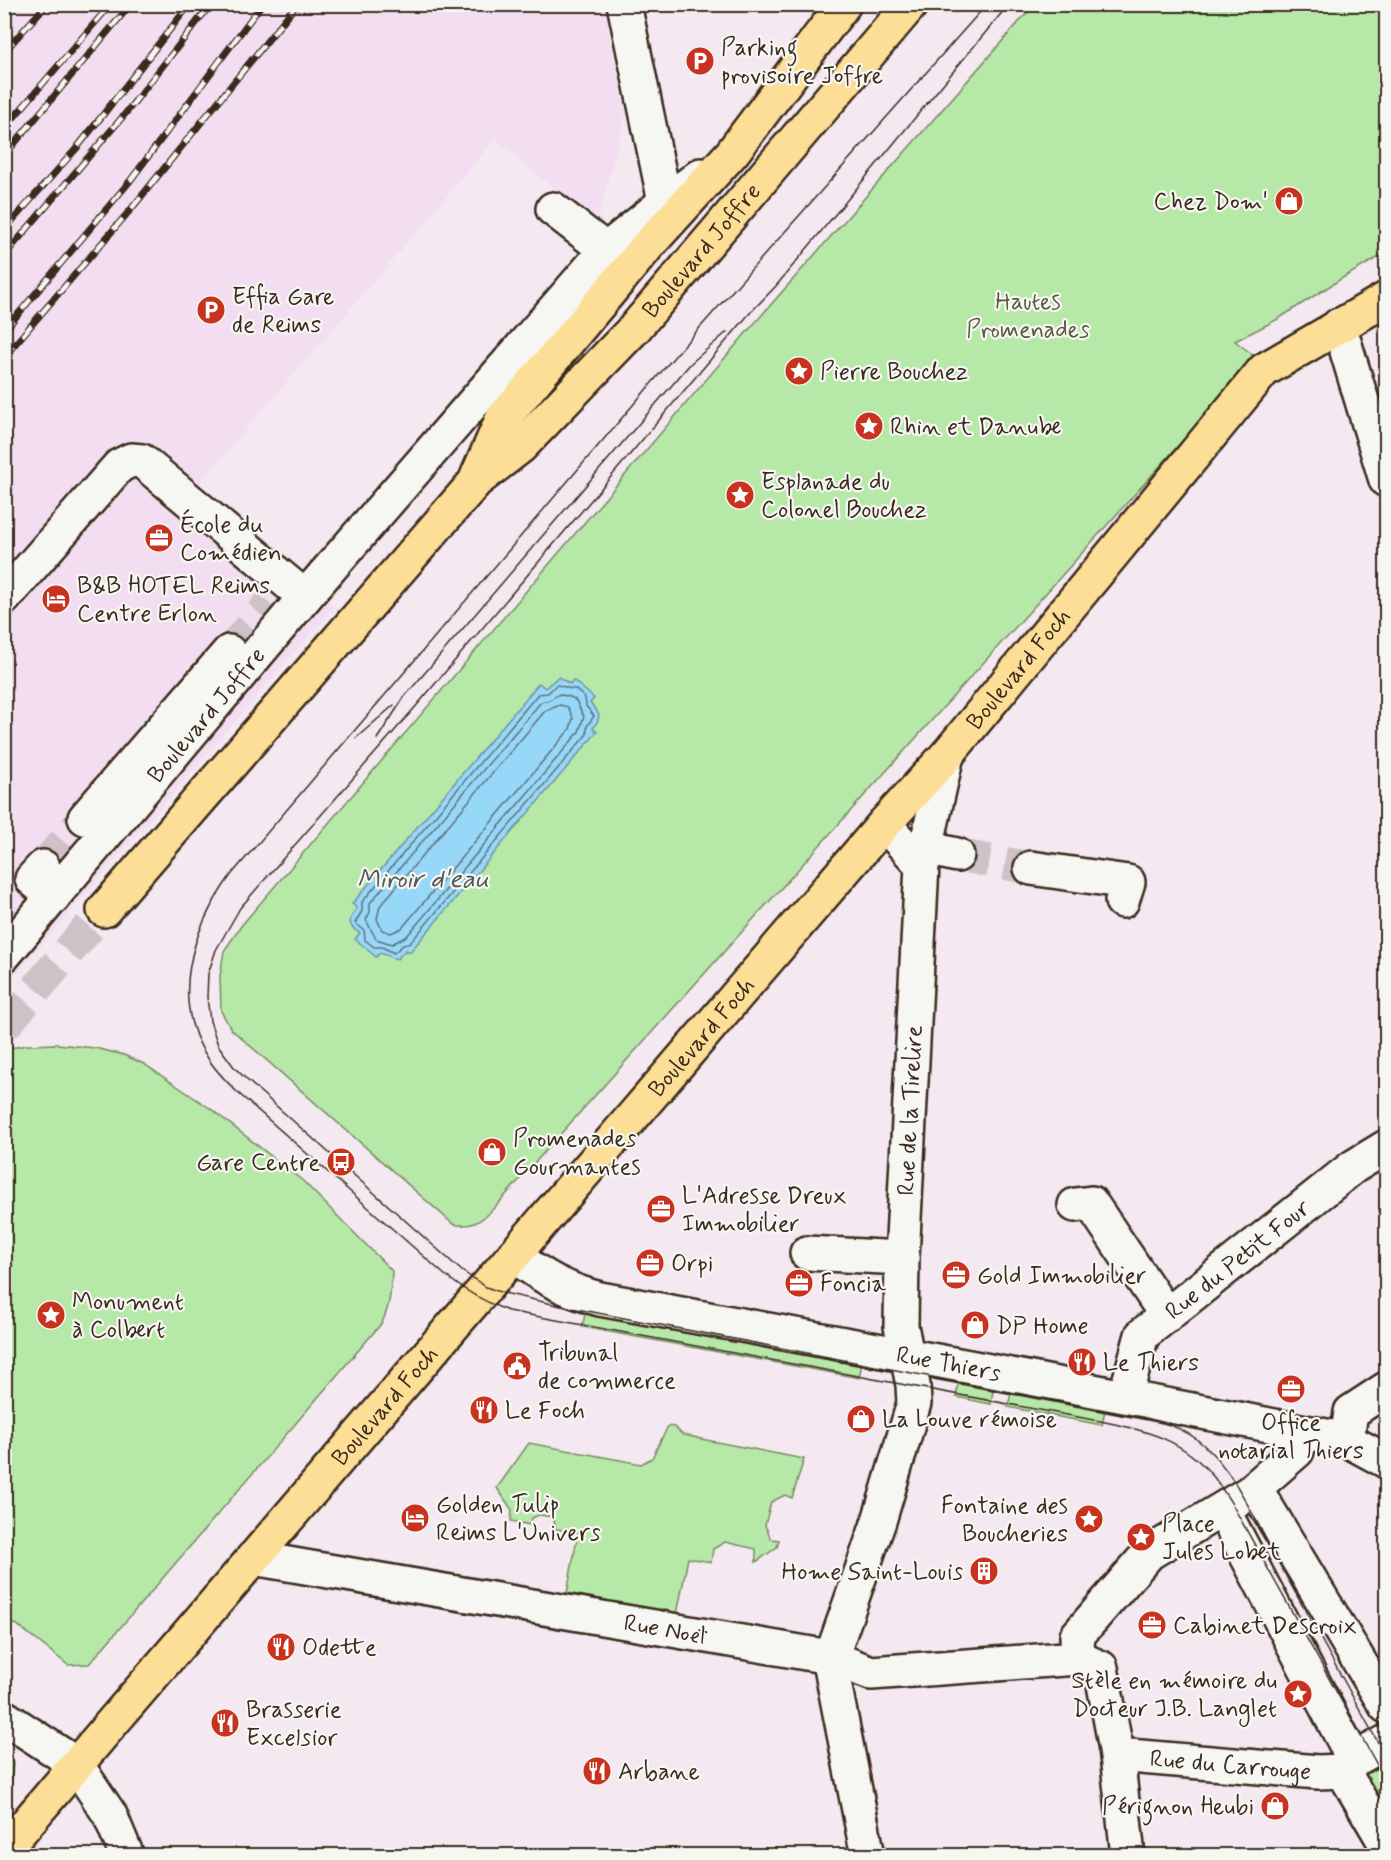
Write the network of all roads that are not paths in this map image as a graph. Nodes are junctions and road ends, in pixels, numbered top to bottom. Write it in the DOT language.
graph roads {
  1 [pos="624,4"];
  2 [pos="844,4"];
  3 [pos="911,4"];
  4 [pos="732,153"];
  5 [pos="665,202"];
  6 [pos="554,209"];
  7 [pos="606,250"];
  8 [pos="1386,299"];
  9 [pos="1339,325"];
  10 [pos="1386,480"];
  11 [pos="476,481"];
  12 [pos="288,594"];
  13 [pos="4,598"];
  14 [pos="229,652"];
  15 [pos="947,755"];
  16 [pos="85,818"];
  17 [pos="884,824"];
  18 [pos="935,856"];
  19 [pos="1031,868"];
  20 [pos="1122,901"];
  21 [pos="104,910"];
  22 [pos="4,955"];
  23 [pos="1386,1147"];
  24 [pos="1075,1205"];
  25 [pos="807,1253"];
  26 [pos="514,1255"];
  27 [pos="902,1258"];
  28 [pos="1167,1316"];
  29 [pos="906,1355"];
  30 [pos="1386,1389"];
  31 [pos="1125,1397"];
  32 [pos="1300,1439"];
  33 [pos="1347,1440"];
  34 [pos="1386,1461"];
  35 [pos="1255,1488"];
  36 [pos="1223,1510"];
  37 [pos="253,1558"];
  38 [pos="830,1657"];
  39 [pos="1078,1658"];
  40 [pos="1386,1706"];
  41 [pos="4,1717"];
  42 [pos="1386,1742"];
  43 [pos="1117,1755"];
  44 [pos="76,1764"];
  45 [pos="1349,1766"];
  46 [pos="1377,1805"];
  47 [pos="1386,1844"];
  48 [pos="4,1850"];
  49 [pos="127,1856"];
  50 [pos="868,1856"];
  51 [pos="1128,1856"];
  1 -- 5 [label="street"];
  2 -- 4 [label="main road, Boulevard Joffre"];
  3 -- 11 [label="main road, Boulevard Joffre"];
  4 -- 5 [label="street, Boulevard Joffre"];
  4 -- 11 [label="main road, Boulevard Joffre"];
  5 -- 7 [label="street, Boulevard Joffre"];
  6 -- 7 [label="street"];
  7 -- 12 [label="street, Boulevard Joffre"];
  8 -- 9 [label="main road, Boulevard Foch"];
  9 -- 10 [label="street"];
  9 -- 15 [label="main road, Boulevard Foch"];
  11 -- 21 [label="main road, Boulevard Joffre"];
  12 -- 13 [label="street"];
  12 -- 22 [label="street, Boulevard Joffre"];
  14 -- 16 [label="street"];
  15 -- 17 [label="main road, Boulevard Foch"];
  15 -- 18 [label="street, Rue de la Tirelire"];
  17 -- 18 [label="street"];
  17 -- 26 [label="main road, Boulevard Foch"];
  18 -- 27 [label="street, Rue de la Tirelire"];
  19 -- 20 [label="street"];
  23 -- 28 [label="street, Rue du Petit Four"];
  24 -- 28 [label="street"];
  25 -- 27 [label="street"];
  26 -- 29 [label="street, Rue Thiers"];
  26 -- 37 [label="main road, Boulevard Foch"];
  27 -- 29 [label="street, Rue de la Tirelire"];
  28 -- 31 [label="street, Rue du Petit Four"];
  29 -- 31 [label="street, Rue Thiers"];
  29 -- 38 [label="street, Rue de la Tirelire"];
  30 -- 33 [label="street"];
  31 -- 33 [label="street, Rue Thiers"];
  32 -- 35 [label="street"];
  33 -- 34 [label="street, Rue Thiers"];
  35 -- 36 [label="street"];
  35 -- 40 [label="street"];
  36 -- 39 [label="street"];
  36 -- 45 [label="street"];
  37 -- 38 [label="street, Rue Noël"];
  37 -- 44 [label="main road, Boulevard Foch"];
  38 -- 39 [label="street, Rue Noël"];
  38 -- 50 [label="street"];
  39 -- 43 [label="street"];
  41 -- 44 [label="street"];
  42 -- 45 [label="street"];
  43 -- 45 [label="street, Rue du Carrouge"];
  43 -- 51 [label="street"];
  44 -- 48 [label="main road, Boulevard Foch"];
  44 -- 49 [label="street"];
  45 -- 46 [label="street"];
  46 -- 47 [label="street"];
}
